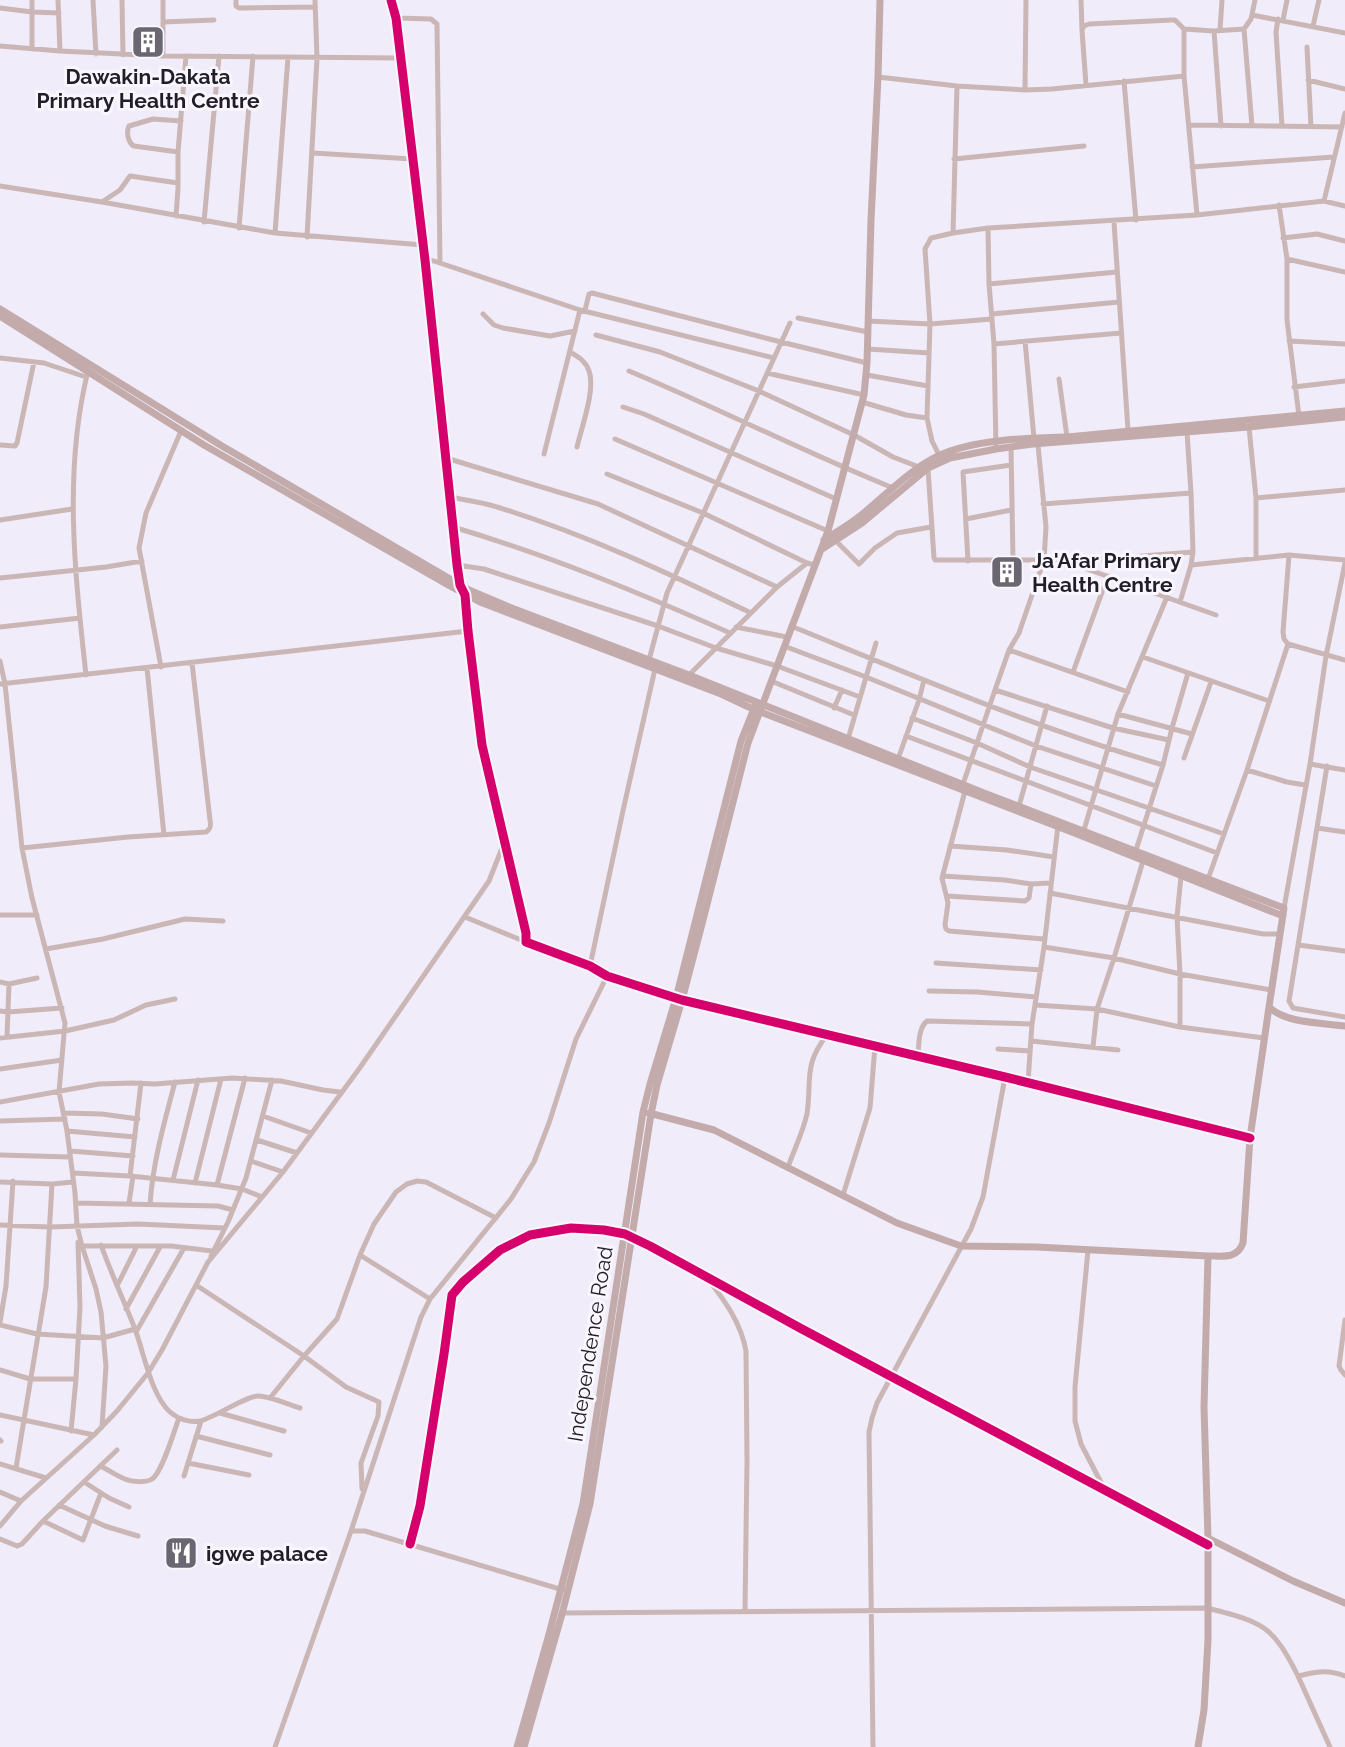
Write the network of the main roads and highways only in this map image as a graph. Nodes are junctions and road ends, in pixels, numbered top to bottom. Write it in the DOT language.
graph roads {
  1 [pos="880,0"];
  2 [pos="1,314"];
  3 [pos="88,371"];
  4 [pos="1345,411"];
  5 [pos="1345,417"];
  6 [pos="1214,427"];
  7 [pos="1036,441"];
  8 [pos="996,445"];
  9 [pos="923,468"];
  10 [pos="323,509"];
  11 [pos="824,541"];
  12 [pos="821,549"];
  13 [pos="570,633"];
  14 [pos="758,707"];
  15 [pos="964,788"];
  16 [pos="1058,823"];
  17 [pos="1283,916"];
  18 [pos="1269,1007"];
  19 [pos="1345,1026"];
  20 [pos="647,1113"];
  21 [pos="1208,1256"];
  22 [pos="1208,1541"];
  23 [pos="1345,1603"];
  24 [pos="558,1613"];
  25 [pos="517,1747"];
  26 [pos="524,1747"];
  27 [pos="1198,1747"];
  1 -- 11 [label="main road"];
  2 -- 3 [label="main road"];
  3 -- 10 [label="main road"];
  3 -- 10 [label="main road"];
  4 -- 6 [label="main road"];
  5 -- 6 [label="main road"];
  6 -- 7 [label="main road"];
  6 -- 7 [label="main road"];
  7 -- 8 [label="main road"];
  7 -- 8 [label="main road"];
  8 -- 9 [label="main road"];
  8 -- 9 [label="main road"];
  9 -- 11 [label="main road"];
  9 -- 12 [label="main road"];
  10 -- 13 [label="main road"];
  10 -- 13 [label="main road"];
  11 -- 12 [label="main road"];
  12 -- 14 [label="main road"];
  13 -- 14 [label="main road"];
  13 -- 14 [label="main road"];
  14 -- 15 [label="main road"];
  14 -- 15 [label="main road"];
  14 -- 20 [label="main road, Independence Road"];
  15 -- 16 [label="main road"];
  15 -- 16 [label="main road"];
  16 -- 17 [label="main road"];
  16 -- 17 [label="main road"];
  17 -- 18 [label="main road"];
  18 -- 19 [label="main road"];
  18 -- 21 [label="main road"];
  20 -- 21 [label="main road"];
  20 -- 24 [label="main road, Independence Road"];
  21 -- 22 [label="main road"];
  22 -- 23 [label="main road"];
  22 -- 27 [label="main road"];
  24 -- 25 [label="main road, Independence Road"];
  24 -- 26 [label="main road, Independence Road"];
}
